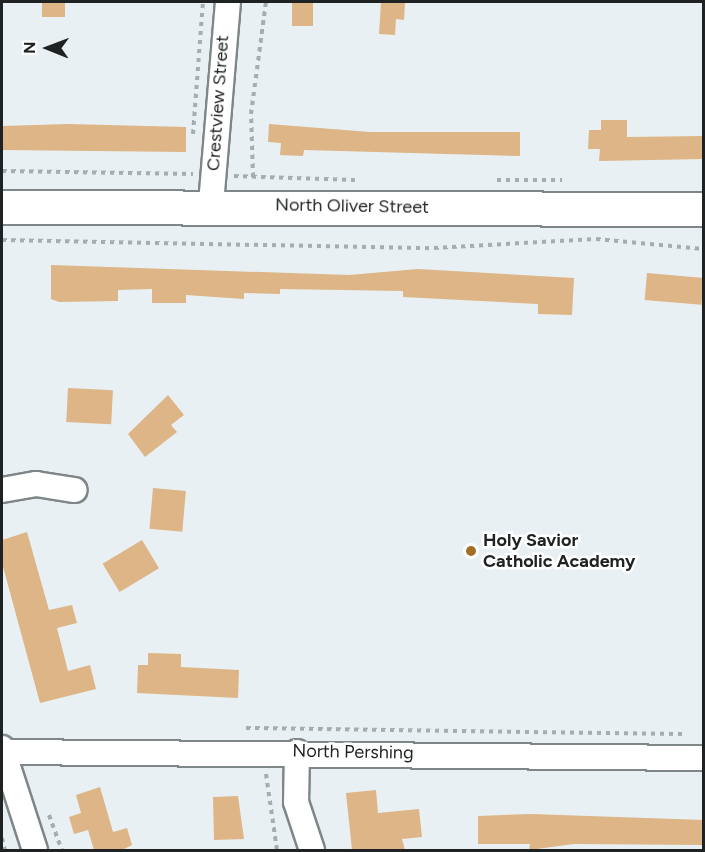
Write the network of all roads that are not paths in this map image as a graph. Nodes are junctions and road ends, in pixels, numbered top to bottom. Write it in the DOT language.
graph roads {
  1 [pos="228,2"];
  2 [pos="202,179"];
  3 [pos="2,207"];
  4 [pos="704,209"];
  5 [pos="2,490"];
  6 [pos="75,490"];
  7 [pos="2,750"];
  8 [pos="297,752"];
  9 [pos="704,758"];
  10 [pos="35,850"];
  11 [pos="312,850"];
  1 -- 2 [label="street, Crestview Street"];
  2 -- 3 [label="main road, North Oliver Street"];
  2 -- 4 [label="main road, North Oliver Street"];
  5 -- 6 [label="street"];
  7 -- 8 [label="street, North Pershing"];
  7 -- 10 [label="street"];
  8 -- 9 [label="street, North Pershing"];
  8 -- 11 [label="street"];
}
